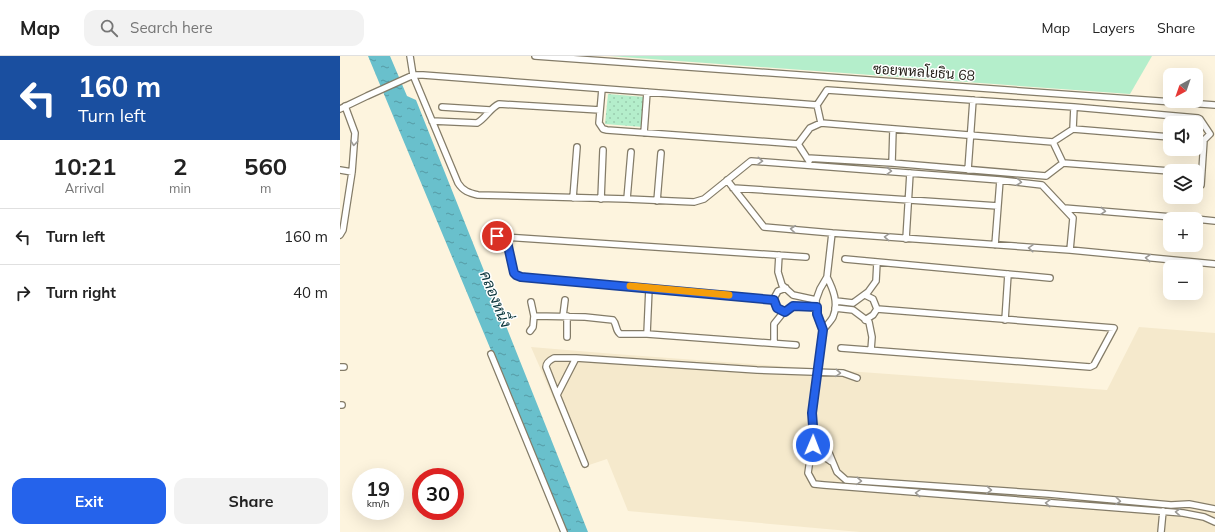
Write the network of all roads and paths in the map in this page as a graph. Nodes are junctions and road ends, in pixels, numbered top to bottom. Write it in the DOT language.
graph roads {
  1 [pos="410,56"];
  2 [pos="536,56"];
  3 [pos="411,76"];
  4 [pos="602,89"];
  5 [pos="647,92"];
  6 [pos="974,100"];
  7 [pos="817,105"];
  8 [pos="1215,105"];
  9 [pos="442,106"];
  10 [pos="1074,107"];
  11 [pos="342,108"];
  12 [pos="490,110"];
  13 [pos="600,110"];
  14 [pos="432,121"];
  15 [pos="821,123"];
  16 [pos="893,129"];
  17 [pos="1073,129"];
  18 [pos="644,133"];
  19 [pos="1212,134"];
  20 [pos="970,135"];
  21 [pos="1163,136"];
  22 [pos="1204,140"];
  23 [pos="1053,142"];
  24 [pos="798,144"];
  25 [pos="577,147"];
  26 [pos="603,150"];
  27 [pos="631,152"];
  28 [pos="661,153"];
  29 [pos="807,158"];
  30 [pos="1063,163"];
  31 [pos="892,164"];
  32 [pos="1200,164"];
  33 [pos="811,165"];
  34 [pos="340,170"];
  35 [pos="968,170"];
  36 [pos="1163,170"];
  37 [pos="352,172"];
  38 [pos="910,173"];
  39 [pos="727,180"];
  40 [pos="1000,180"];
  41 [pos="733,188"];
  42 [pos="574,198"];
  43 [pos="601,199"];
  44 [pos="627,199"];
  45 [pos="908,200"];
  46 [pos="657,201"];
  47 [pos="998,206"];
  48 [pos="1064,208"];
  49 [pos="1163,216"];
  50 [pos="1203,220"];
  51 [pos="1215,221"];
  52 [pos="832,233"];
  53 [pos="340,234"];
  54 [pos="488,236"];
  55 [pos="506,237"];
  56 [pos="906,239"];
  57 [pos="994,245"];
  58 [pos="1070,250"];
  59 [pos="779,255"];
  60 [pos="806,257"];
  61 [pos="845,259"];
  62 [pos="877,262"];
  63 [pos="1215,264"];
  64 [pos="1008,274"];
  65 [pos="827,277"];
  66 [pos="1050,278"];
  67 [pos="649,288"];
  68 [pos="786,288"];
  69 [pos="865,294"];
  70 [pos="565,300"];
  71 [pos="774,300"];
  72 [pos="816,300"];
  73 [pos="531,302"];
  74 [pos="835,304"];
  75 [pos="817,307"];
  76 [pos="877,309"];
  77 [pos="785,312"];
  78 [pos="534,316"];
  79 [pos="565,316"];
  80 [pos="865,320"];
  81 [pos="1005,320"];
  82 [pos="823,330"];
  83 [pos="530,331"];
  84 [pos="647,334"];
  85 [pos="567,337"];
  86 [pos="774,344"];
  87 [pos="796,345"];
  88 [pos="840,348"];
  89 [pos="871,350"];
  90 [pos="490,354"];
  91 [pos="576,358"];
  92 [pos="818,372"];
  93 [pos="857,378"];
  94 [pos="557,395"];
  95 [pos="814,439"];
  96 [pos="810,460"];
  97 [pos="832,462"];
  98 [pos="585,464"];
  99 [pos="1214,509"];
  100 [pos="1163,511"];
  101 [pos="1208,519"];
  102 [pos="1215,522"];
  103 [pos="564,532"];
  104 [pos="1161,532"];
  1 -- 3 [label="street"];
  2 -- 8 [label="street, ซอยพหลโยธิน 68"];
  3 -- 4 [label="street"];
  3 -- 11 [label="street"];
  3 -- 14 [label="street"];
  4 -- 5 [label="street"];
  4 -- 13 [label="street"];
  5 -- 7 [label="street"];
  5 -- 18 [label="street"];
  6 -- 7 [label="street"];
  6 -- 10 [label="street"];
  6 -- 20 [label="street"];
  7 -- 15 [label="street"];
  9 -- 12 [label="street"];
  10 -- 17 [label="street"];
  10 -- 19 [label="street"];
  11 -- 37 [label="street, one-way"];
  12 -- 13 [label="street"];
  12 -- 14 [label="street"];
  13 -- 18 [label="street"];
  14 -- 42 [label="street"];
  15 -- 16 [label="street"];
  15 -- 24 [label="street"];
  16 -- 20 [label="street"];
  16 -- 31 [label="street"];
  17 -- 21 [label="street"];
  17 -- 23 [label="street"];
  18 -- 24 [label="street"];
  19 -- 22 [label="street"];
  20 -- 23 [label="street"];
  20 -- 35 [label="street"];
  22 -- 32 [label="street"];
  23 -- 30 [label="street"];
  24 -- 29 [label="street"];
  25 -- 42 [label="street"];
  26 -- 43 [label="street"];
  27 -- 44 [label="street"];
  28 -- 46 [label="street"];
  29 -- 31 [label="street"];
  29 -- 33 [label="street"];
  30 -- 35 [label="street"];
  30 -- 36 [label="street"];
  31 -- 35 [label="street"];
  33 -- 38 [label="street, one-way"];
  39 -- 33 [label="street, one-way"];
  34 -- 37 [label="street"];
  37 -- 53 [label="street"];
  38 -- 40 [label="street"];
  38 -- 45 [label="street"];
  39 -- 41 [label="street"];
  39 -- 46 [label="street"];
  40 -- 47 [label="street"];
  40 -- 48 [label="street, one-way"];
  41 -- 45 [label="street"];
  52 -- 41 [label="street, one-way"];
  42 -- 43 [label="street"];
  43 -- 44 [label="street"];
  44 -- 46 [label="street"];
  45 -- 47 [label="street"];
  45 -- 56 [label="street"];
  47 -- 57 [label="street"];
  48 -- 49 [label="street, one-way"];
  48 -- 58 [label="street"];
  50 -- 51 [label="street"];
  56 -- 52 [label="street, one-way"];
  52 -- 65 [label="street"];
  54 -- 55 [label="street"];
  55 -- 59 [label="street"];
  55 -- 67 [label="street"];
  56 -- 57 [label="street"];
  58 -- 57 [label="street, one-way"];
  63 -- 58 [label="street, one-way"];
  59 -- 60 [label="street"];
  59 -- 68 [label="street"];
  61 -- 62 [label="street"];
  62 -- 64 [label="street"];
  62 -- 69 [label="street"];
  64 -- 66 [label="street"];
  64 -- 81 [label="street"];
  65 -- 72 [label="street"];
  65 -- 74 [label="street"];
  67 -- 71 [label="street"];
  67 -- 84 [label="street"];
  68 -- 71 [label="street"];
  68 -- 72 [label="street"];
  69 -- 74 [label="street"];
  69 -- 76 [label="street"];
  70 -- 79 [label="street"];
  71 -- 77 [label="street"];
  72 -- 75 [label="street"];
  73 -- 78 [label="street"];
  74 -- 80 [label="street"];
  74 -- 82 [label="street"];
  75 -- 77 [label="street"];
  75 -- 82 [label="street"];
  76 -- 80 [label="street"];
  76 -- 81 [label="street"];
  77 -- 86 [label="street"];
  78 -- 79 [label="street"];
  78 -- 83 [label="street"];
  79 -- 84 [label="street"];
  79 -- 85 [label="street"];
  80 -- 89 [label="street"];
  81 -- 89 [label="street"];
  82 -- 92 [label="street"];
  84 -- 86 [label="street"];
  86 -- 87 [label="street"];
  88 -- 89 [label="street"];
  90 -- 103 [label="street"];
  91 -- 92 [label="street"];
  91 -- 94 [label="street"];
  91 -- 94 [label="street"];
  92 -- 93 [label="street, one-way"];
  92 -- 95 [label="street"];
  94 -- 98 [label="street"];
  95 -- 96 [label="street"];
  95 -- 97 [label="street"];
  96 -- 97 [label="street"];
  100 -- 96 [label="street, one-way"];
  97 -- 99 [label="street, one-way"];
  99 -- 101 [label="street"];
  101 -- 100 [label="street, one-way"];
  100 -- 104 [label="street"];
  101 -- 102 [label="street"];
}
